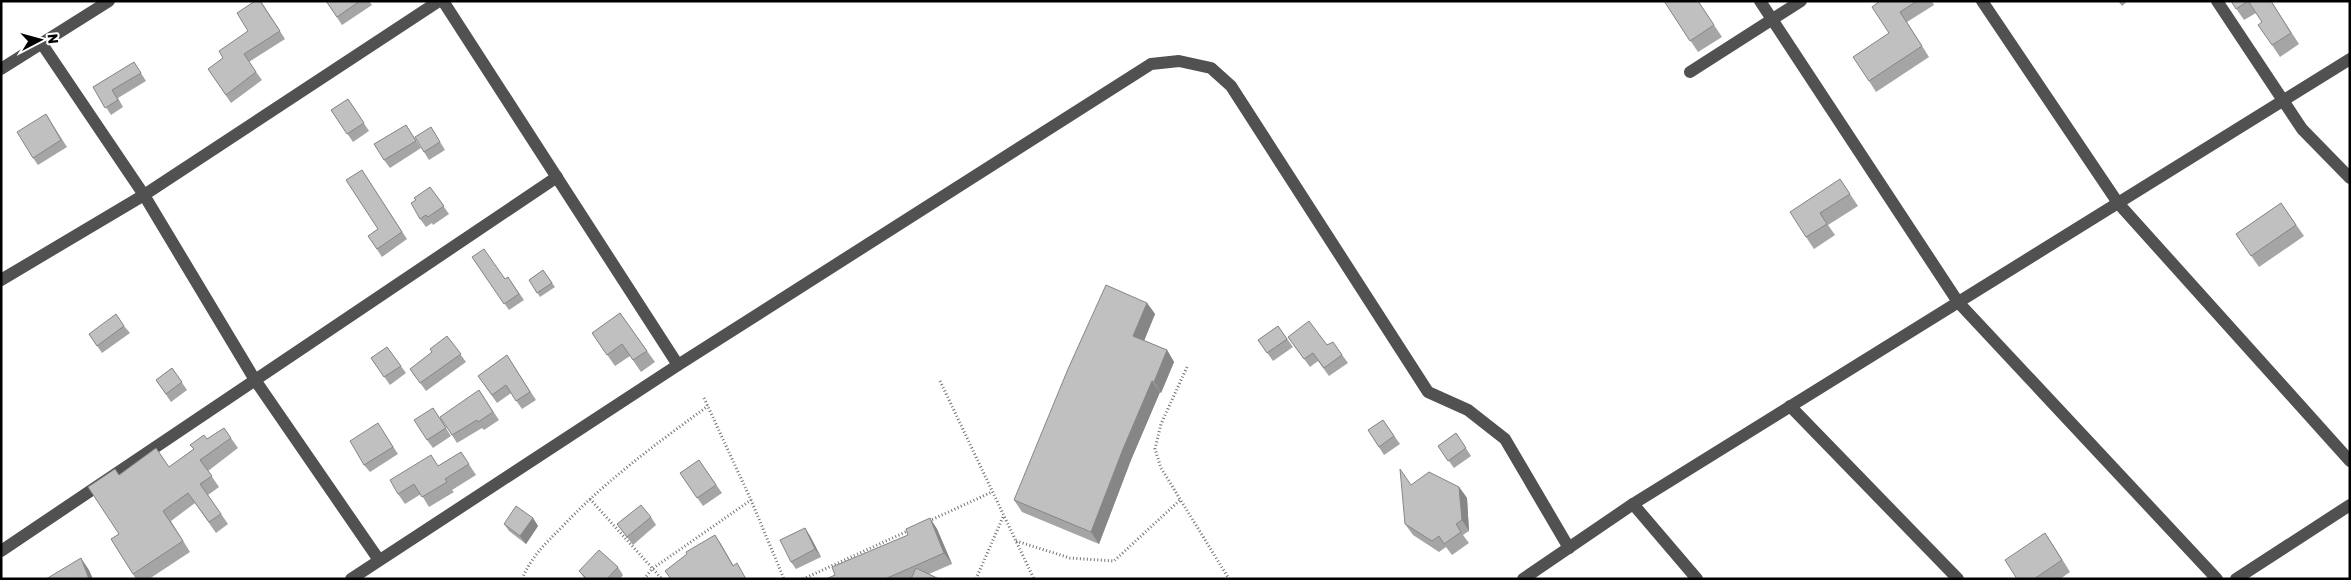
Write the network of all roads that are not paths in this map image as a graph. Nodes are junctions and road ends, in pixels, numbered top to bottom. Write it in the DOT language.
graph roads {
  1 [pos="109,1"];
  2 [pos="441,1"];
  3 [pos="1760,1"];
  4 [pos="1801,1"];
  5 [pos="1982,1"];
  6 [pos="2217,1"];
  7 [pos="1772,20"];
  8 [pos="42,44"];
  9 [pos="2350,59"];
  10 [pos="1,70"];
  11 [pos="1690,72"];
  12 [pos="2283,100"];
  13 [pos="557,177"];
  14 [pos="2350,178"];
  15 [pos="144,195"];
  16 [pos="2118,203"];
  17 [pos="1,280"];
  18 [pos="1958,302"];
  19 [pos="678,365"];
  20 [pos="255,380"];
  21 [pos="1790,406"];
  22 [pos="2350,461"];
  23 [pos="1633,504"];
  24 [pos="2350,505"];
  25 [pos="1569,548"];
  26 [pos="1,551"];
  27 [pos="379,560"];
  28 [pos="351,579"];
  29 [pos="1523,579"];
  30 [pos="1697,579"];
  31 [pos="1958,579"];
  32 [pos="2217,579"];
  33 [pos="2236,579"];
  1 -- 8 [label="street"];
  2 -- 13 [label="street"];
  2 -- 15 [label="street"];
  3 -- 7 [label="street"];
  4 -- 7 [label="street"];
  5 -- 16 [label="street"];
  6 -- 12 [label="street"];
  7 -- 11 [label="street"];
  7 -- 18 [label="street"];
  8 -- 10 [label="street"];
  8 -- 15 [label="street"];
  9 -- 12 [label="street"];
  12 -- 14 [label="street"];
  12 -- 16 [label="street"];
  13 -- 19 [label="street"];
  13 -- 20 [label="street"];
  15 -- 17 [label="street"];
  15 -- 20 [label="street"];
  16 -- 18 [label="street"];
  16 -- 22 [label="street"];
  18 -- 21 [label="street"];
  18 -- 32 [label="street"];
  19 -- 25 [label="street"];
  19 -- 27 [label="street"];
  20 -- 26 [label="street"];
  20 -- 27 [label="street"];
  21 -- 23 [label="street"];
  21 -- 31 [label="street"];
  23 -- 25 [label="street"];
  23 -- 30 [label="street"];
  24 -- 33 [label="street"];
  25 -- 29 [label="street"];
  27 -- 28 [label="street"];
}
